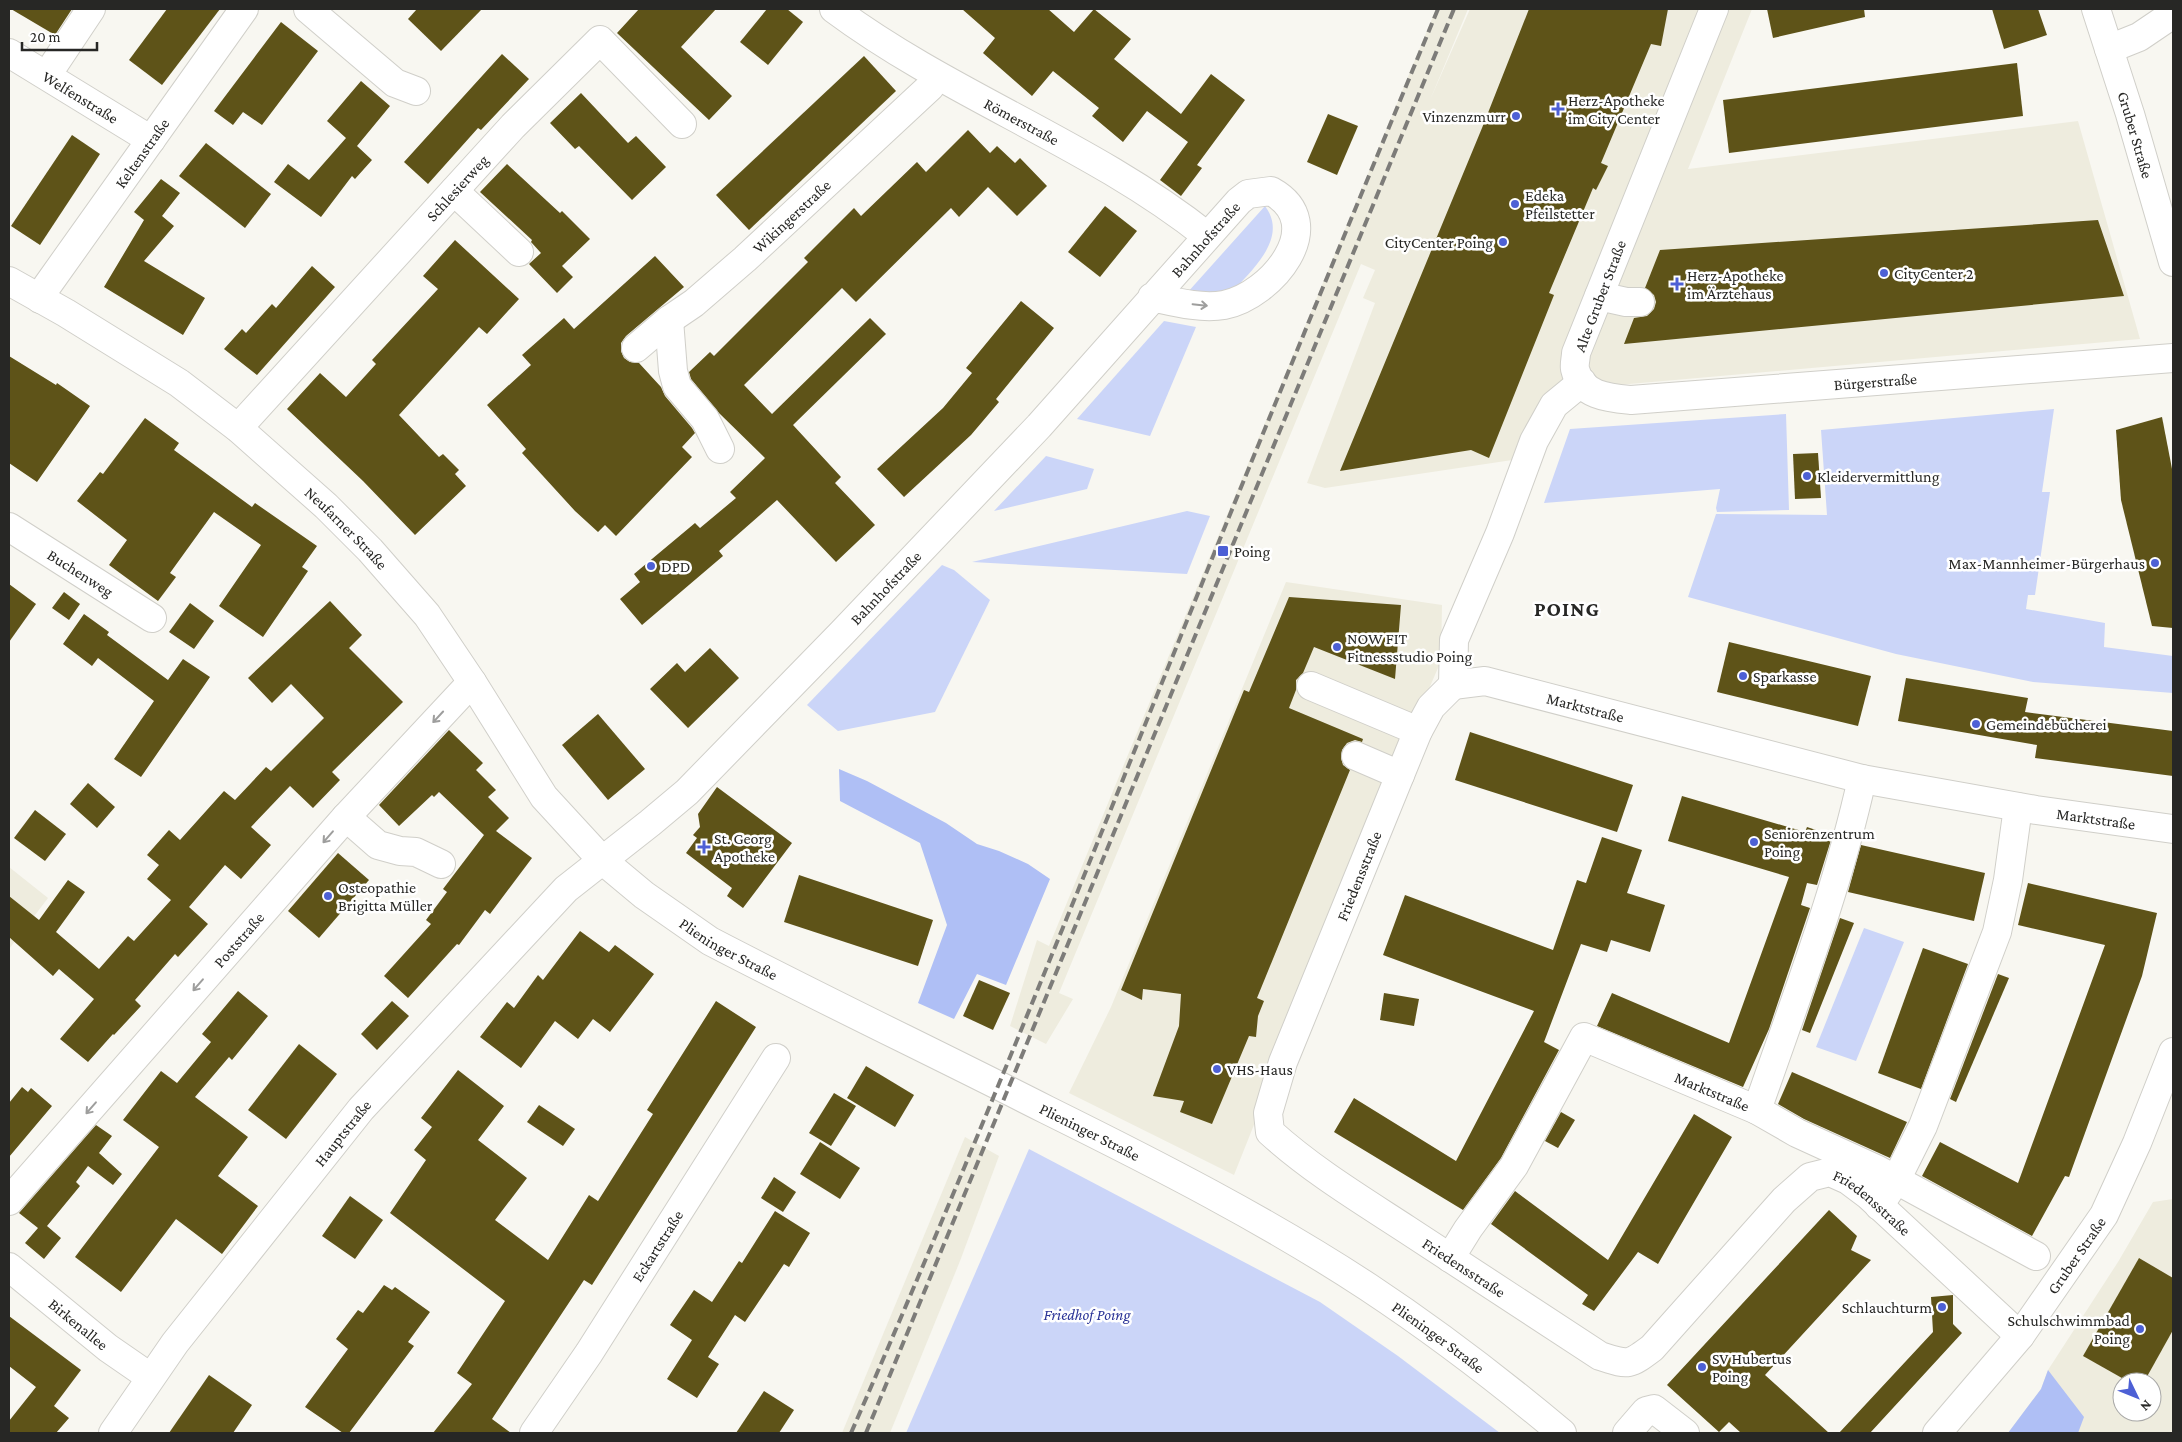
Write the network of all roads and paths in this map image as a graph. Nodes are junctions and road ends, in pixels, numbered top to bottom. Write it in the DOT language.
graph roads {
  1 [pos="91,9"];
  2 [pos="244,9"];
  3 [pos="308,9"];
  4 [pos="834,9"];
  5 [pos="1714,9"];
  6 [pos="2096,9"];
  7 [pos="2173,14"];
  8 [pos="2109,49"];
  9 [pos="9,53"];
  10 [pos="47,75"];
  11 [pos="937,76"];
  12 [pos="416,91"];
  13 [pos="682,124"];
  14 [pos="151,140"];
  15 [pos="454,191"];
  16 [pos="1207,236"];
  17 [pos="519,252"];
  18 [pos="2173,262"];
  19 [pos="9,281"];
  20 [pos="1599,296"];
  21 [pos="1152,297"];
  22 [pos="40,299"];
  23 [pos="1640,302"];
  24 [pos="669,320"];
  25 [pos="636,348"];
  26 [pos="2173,358"];
  27 [pos="1582,382"];
  28 [pos="238,428"];
  29 [pos="720,449"];
  30 [pos="9,527"];
  31 [pos="152,618"];
  32 [pos="472,682"];
  33 [pos="1453,685"];
  34 [pos="1311,686"];
  35 [pos="1418,731"];
  36 [pos="1356,756"];
  37 [pos="1400,775"];
  38 [pos="1862,778"];
  39 [pos="2018,807"];
  40 [pos="346,816"];
  41 [pos="2173,829"];
  42 [pos="602,860"];
  43 [pos="441,864"];
  44 [pos="2173,1052"];
  45 [pos="776,1058"];
  46 [pos="1757,1110"];
  47 [pos="1896,1180"];
  48 [pos="9,1201"];
  49 [pos="1879,1206"];
  50 [pos="2036,1256"];
  51 [pos="1450,1258"];
  52 [pos="9,1267"];
  53 [pos="2020,1336"];
  54 [pos="150,1377"];
  55 [pos="113,1433"];
  56 [pos="534,1433"];
  57 [pos="1562,1433"];
  58 [pos="1627,1433"];
  59 [pos="1685,1433"];
  60 [pos="1937,1433"];
  1 -- 10 [label="street"];
  2 -- 14 [label="street, Keltenstraße"];
  3 -- 12 [label="street"];
  4 -- 11 [label="street, Römerstraße"];
  5 -- 20 [label="street, Alte Gruber Straße"];
  6 -- 8 [label="street, Gruber Straße"];
  7 -- 8 [label="street"];
  8 -- 18 [label="street, Gruber Straße"];
  9 -- 10 [label="street, Welfenstraße"];
  10 -- 14 [label="street, Welfenstraße"];
  11 -- 16 [label="street, Römerstraße"];
  11 -- 24 [label="street, Wikingerstraße"];
  13 -- 15 [label="street, Schlesierweg"];
  14 -- 22 [label="street, Keltenstraße"];
  15 -- 17 [label="street"];
  15 -- 28 [label="street, Schlesierweg"];
  16 -- 21 [label="street, Bahnhofstraße"];
  21 -- 16 [label="street, Bahnhofstraße, one-way"];
  19 -- 22 [label="street, Neufarner Straße"];
  20 -- 23 [label="street"];
  20 -- 27 [label="street, Alte Gruber Straße"];
  21 -- 42 [label="street, Bahnhofstraße"];
  22 -- 28 [label="street, Neufarner Straße"];
  24 -- 25 [label="street, Wikingerstraße"];
  24 -- 29 [label="street"];
  26 -- 27 [label="street, Bürgerstraße"];
  27 -- 33 [label="street"];
  28 -- 32 [label="street, Neufarner Straße"];
  30 -- 31 [label="street, Buchenweg"];
  32 -- 40 [label="street, Poststraße, one-way"];
  32 -- 42 [label="street, Neufarner Straße"];
  33 -- 35 [label="street, Friedensstraße"];
  33 -- 38 [label="street, Marktstraße"];
  34 -- 35 [label="street"];
  35 -- 37 [label="street, Friedensstraße"];
  36 -- 37 [label="street"];
  37 -- 51 [label="street, Friedensstraße"];
  38 -- 39 [label="street, Marktstraße"];
  38 -- 46 [label="street, Marktstraße"];
  39 -- 41 [label="street, Marktstraße"];
  39 -- 47 [label="street"];
  40 -- 43 [label="street"];
  40 -- 48 [label="street, Poststraße, one-way"];
  42 -- 54 [label="street, Hauptstraße"];
  42 -- 57 [label="street, Plieninger Straße"];
  44 -- 53 [label="street, Gruber Straße"];
  45 -- 56 [label="street, Eckartstraße"];
  46 -- 47 [label="street, Friedensstraße"];
  46 -- 51 [label="street, Marktstraße"];
  47 -- 49 [label="street"];
  47 -- 50 [label="street, Friedensstraße"];
  49 -- 51 [label="street, Friedensstraße"];
  49 -- 53 [label="street, Friedensstraße"];
  52 -- 54 [label="street, Birkenallee"];
  53 -- 60 [label="street, Gruber Straße"];
  54 -- 55 [label="street, Hauptstraße"];
  58 -- 59 [label="street"];
}
